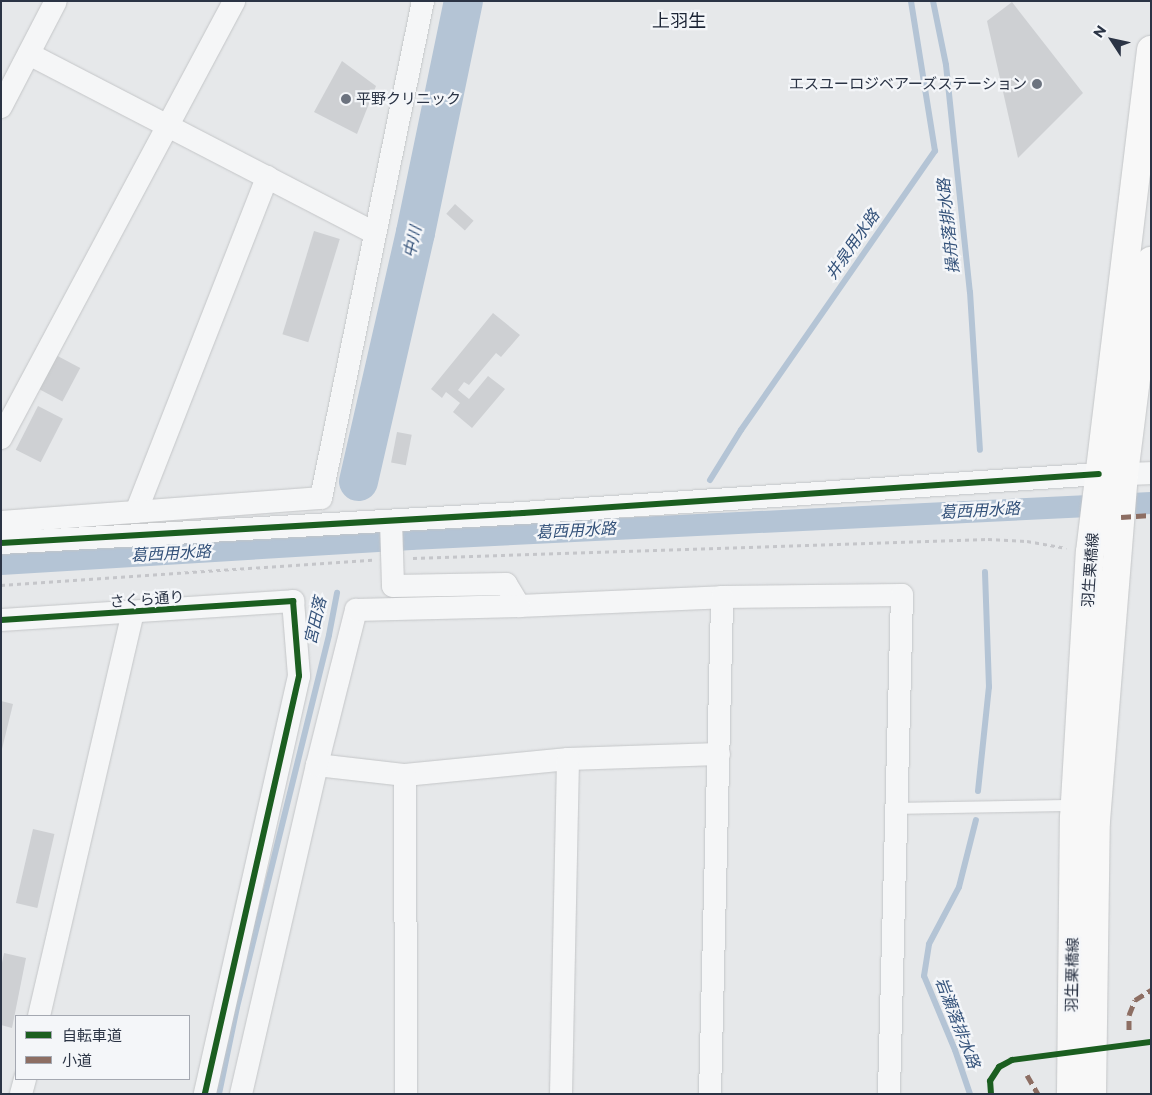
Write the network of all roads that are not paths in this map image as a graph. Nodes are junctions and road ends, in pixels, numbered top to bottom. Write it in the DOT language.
graph roads {
  1 [pos="56,1"];
  2 [pos="234,1"];
  3 [pos="423,1"];
  4 [pos="1151,50"];
  5 [pos="29,54"];
  6 [pos="1,107"];
  7 [pos="168,126"];
  8 [pos="267,177"];
  9 [pos="374,232"];
  10 [pos="1151,261"];
  11 [pos="1,438"];
  12 [pos="1151,473"];
  13 [pos="1112,474"];
  14 [pos="136,512"];
  15 [pos="391,521"];
  16 [pos="1,522"];
  17 [pos="1,542"];
  18 [pos="722,597"];
  19 [pos="519,606"];
  20 [pos="133,613"];
  21 [pos="1,620"];
  22 [pos="719,754"];
  23 [pos="568,758"];
  24 [pos="317,765"];
  25 [pos="406,774"];
  26 [pos="1075,805"];
  27 [pos="897,808"];
  28 [pos="39,1015"];
  29 [pos="25,1080"];
  30 [pos="21,1094"];
  31 [pos="205,1094"];
  32 [pos="240,1094"];
  33 [pos="406,1094"];
  34 [pos="561,1094"];
  35 [pos="710,1094"];
  36 [pos="889,1094"];
  37 [pos="1071,1094"];
  38 [pos="1092,1094"];
  1 -- 5 [label="street"];
  2 -- 7 [label="street"];
  3 -- 9 [label="street"];
  4 -- 13 [label="main road, 羽生栗橋線"];
  5 -- 6 [label="street"];
  5 -- 7 [label="street"];
  7 -- 8 [label="street"];
  7 -- 11 [label="street"];
  8 -- 9 [label="street"];
  8 -- 14 [label="street"];
  9 -- 14 [label="street"];
  10 -- 13 [label="main road, 羽生栗橋線"];
  12 -- 13 [label="street"];
  13 -- 15 [label="street"];
  13 -- 26 [label="main road, 羽生栗橋線"];
  13 -- 38 [label="main road, 羽生栗橋線"];
  14 -- 16 [label="street"];
  15 -- 17 [label="street"];
  15 -- 19 [label="street"];
  18 -- 19 [label="street"];
  18 -- 22 [label="street"];
  18 -- 27 [label="street"];
  19 -- 24 [label="street"];
  20 -- 21 [label="street, さくら通り"];
  20 -- 28 [label="street"];
  20 -- 31 [label="street, さくら通り"];
  22 -- 23 [label="street"];
  22 -- 35 [label="street"];
  23 -- 25 [label="street"];
  23 -- 34 [label="street"];
  24 -- 25 [label="street"];
  24 -- 32 [label="street"];
  25 -- 33 [label="street"];
  26 -- 27 [label="lane"];
  26 -- 37 [label="main road, 羽生栗橋線"];
  27 -- 36 [label="street"];
  29 -- 30 [label="street"];
}
